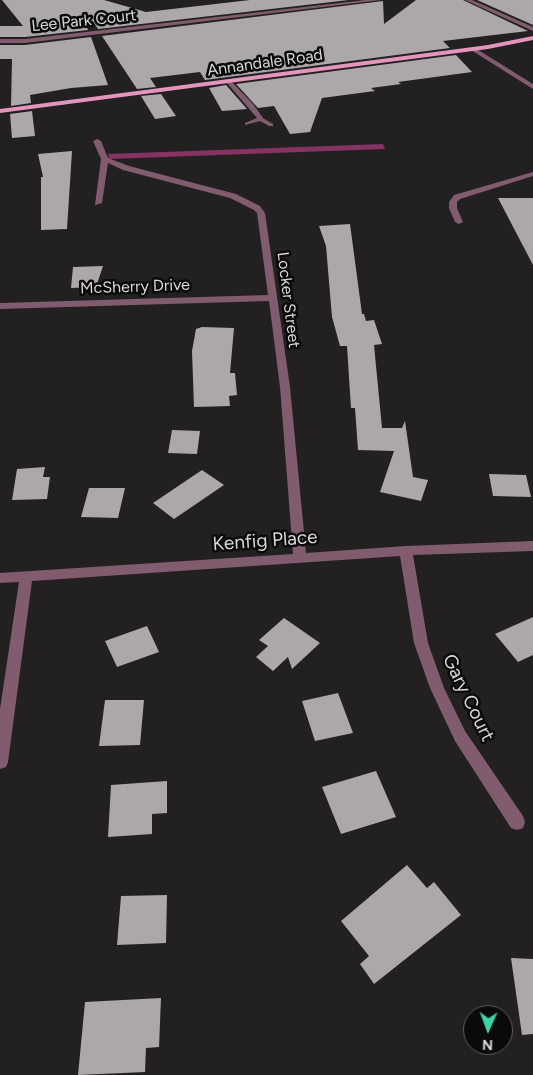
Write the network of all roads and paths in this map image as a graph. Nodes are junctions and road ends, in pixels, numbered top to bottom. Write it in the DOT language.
graph roads {
  1 [pos="378,0"];
  2 [pos="468,0"];
  3 [pos="533,29"];
  4 [pos="533,38"];
  5 [pos="0,41"];
  6 [pos="473,49"];
  7 [pos="229,82"];
  8 [pos="533,87"];
  9 [pos="0,111"];
  10 [pos="261,119"];
  11 [pos="247,124"];
  12 [pos="271,125"];
  13 [pos="97,141"];
  14 [pos="105,159"];
  15 [pos="533,174"];
  16 [pos="98,203"];
  17 [pos="459,222"];
  18 [pos="272,298"];
  19 [pos="0,306"];
  20 [pos="533,546"];
  21 [pos="406,551"];
  22 [pos="300,558"];
  23 [pos="26,576"];
  24 [pos="0,578"];
  25 [pos="0,762"];
  26 [pos="517,822"];
  1 -- 5 [label="street, Lee Park Court"];
  2 -- 3 [label="street"];
  4 -- 6 [label="main road, Annandale Road"];
  6 -- 7 [label="main road, Annandale Road"];
  6 -- 8 [label="street"];
  7 -- 9 [label="main road, Annandale Road"];
  7 -- 10 [label="street"];
  10 -- 11 [label="street"];
  10 -- 12 [label="street"];
  13 -- 14 [label="street"];
  14 -- 16 [label="street"];
  14 -- 18 [label="street, Locker Street"];
  15 -- 17 [label="street"];
  18 -- 19 [label="street, McSherry Drive"];
  18 -- 22 [label="street, Locker Street"];
  20 -- 21 [label="street, Kenfig Place"];
  21 -- 22 [label="street, Kenfig Place"];
  21 -- 26 [label="street, Gary Court"];
  22 -- 23 [label="street, Kenfig Place"];
  23 -- 24 [label="street, Kenfig Place"];
  23 -- 25 [label="street"];
}
